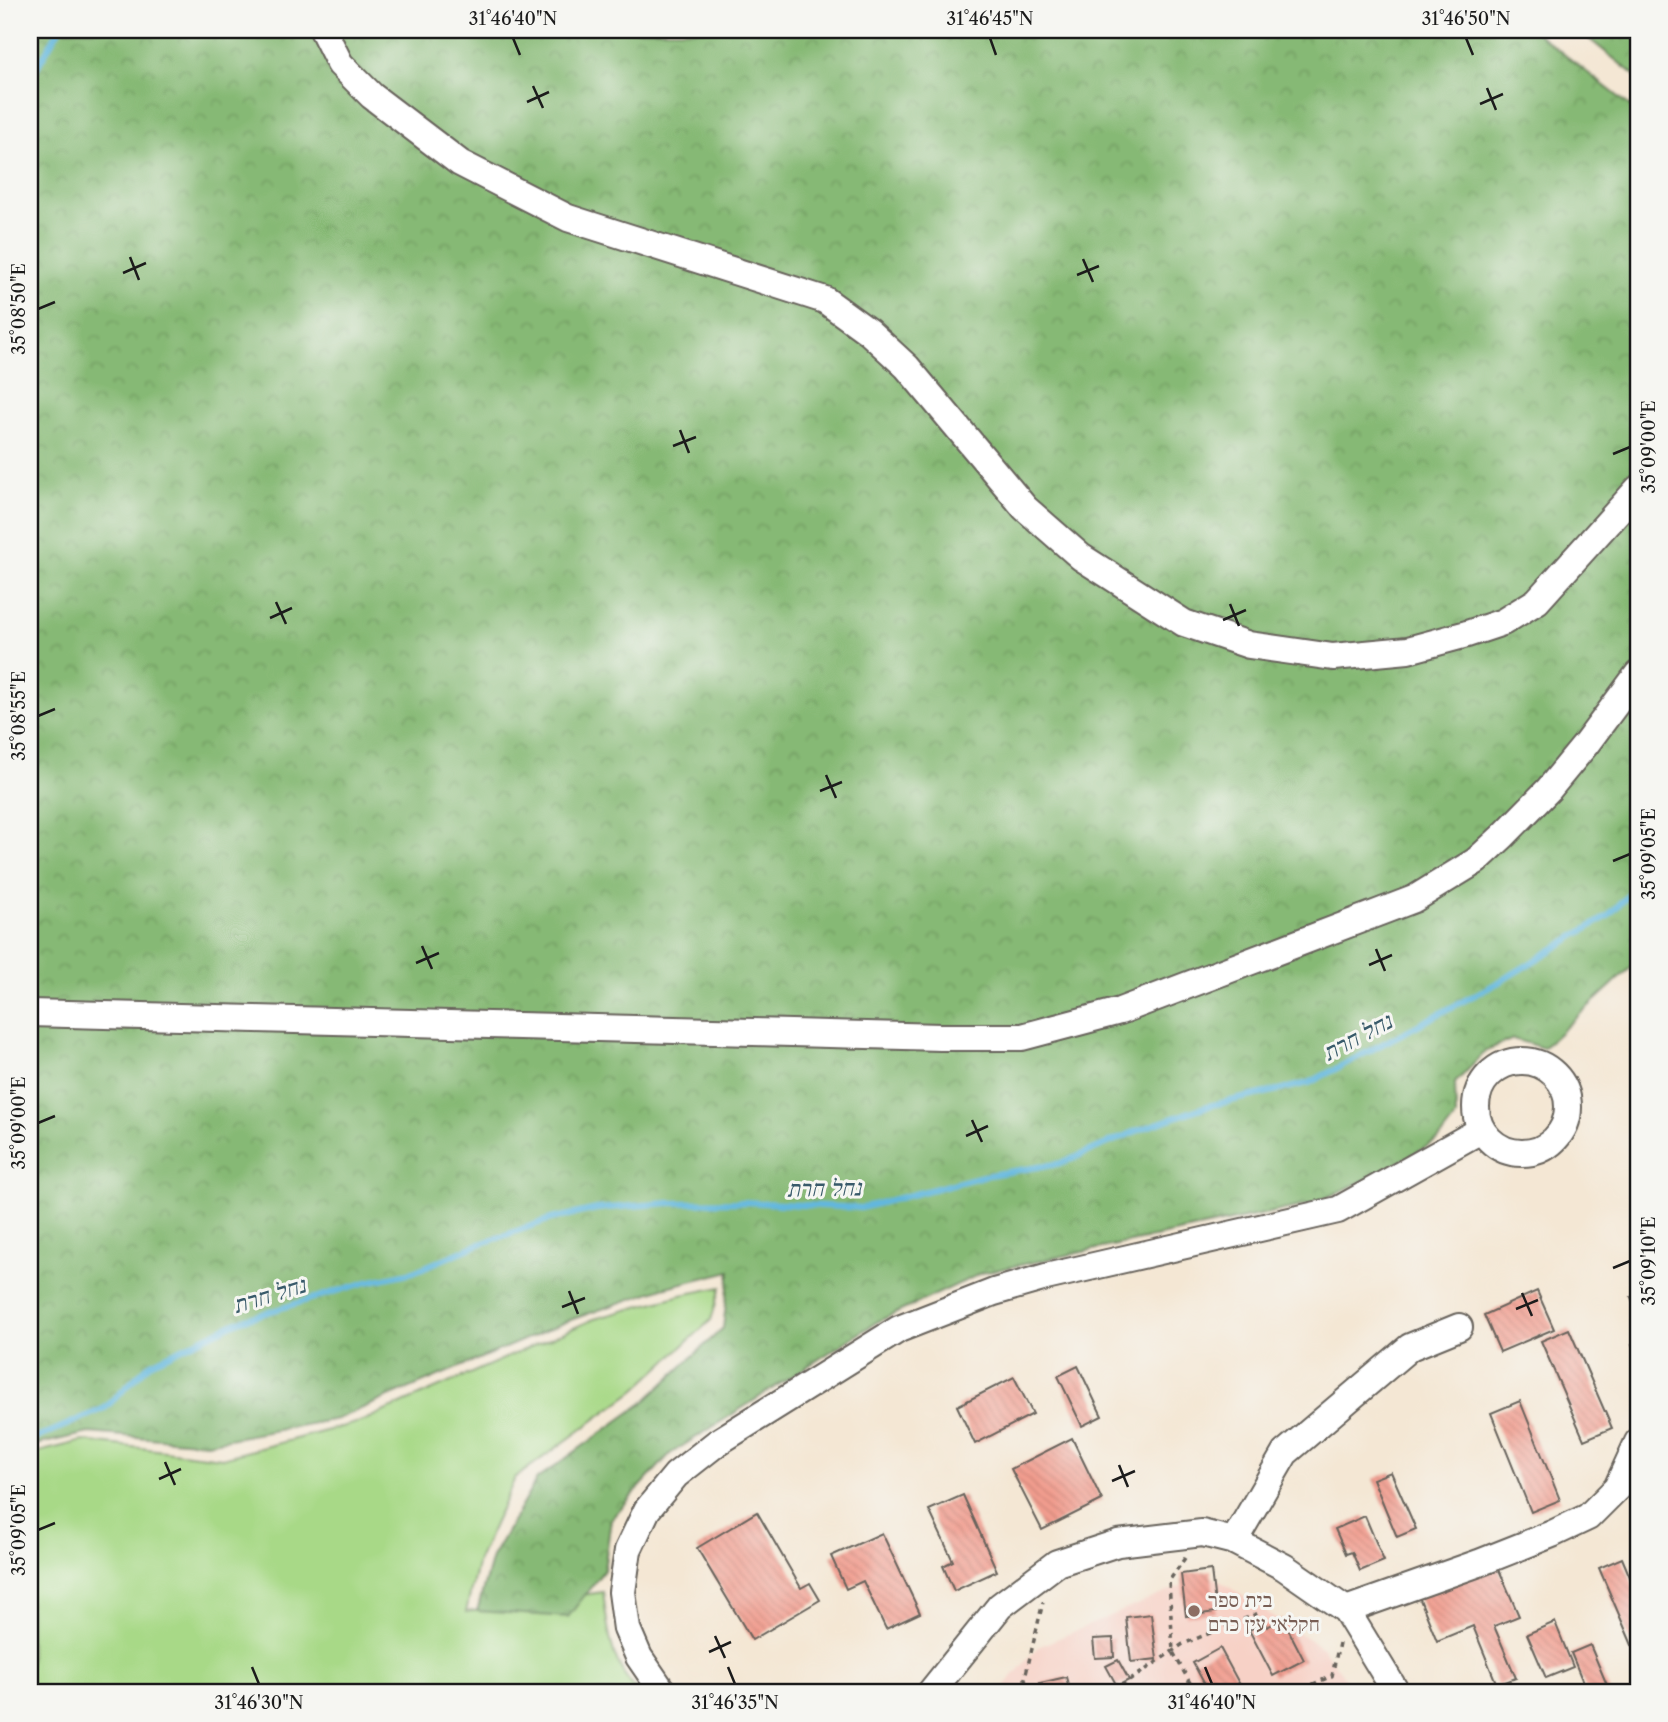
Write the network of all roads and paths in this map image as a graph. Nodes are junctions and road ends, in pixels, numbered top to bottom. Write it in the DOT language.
graph roads {
  1 [pos="323,30"];
  2 [pos="1638,489"];
  3 [pos="1638,674"];
  4 [pos="30,1013"];
  5 [pos="1481,1130"];
  6 [pos="1459,1327"];
  7 [pos="1638,1443"];
  8 [pos="1202,1533"];
  9 [pos="1234,1541"];
  10 [pos="1346,1610"];
  11 [pos="1259,1613"];
  12 [pos="1041,1619"];
  13 [pos="1172,1652"];
  14 [pos="663,1692"];
  15 [pos="931,1692"];
  16 [pos="1027,1692"];
  17 [pos="1113,1692"];
  18 [pos="1195,1692"];
  19 [pos="1294,1692"];
  20 [pos="1396,1692"];
  1 -- 2 [label="street"];
  3 -- 4 [label="street"];
  5 -- 14 [label="street"];
  6 -- 9 [label="street"];
  7 -- 10 [label="street"];
  8 -- 9 [label="street"];
  8 -- 13 [label="path"];
  8 -- 15 [label="street"];
  9 -- 10 [label="street"];
  10 -- 19 [label="path"];
  10 -- 20 [label="street"];
  11 -- 13 [label="path"];
  12 -- 16 [label="path"];
  13 -- 17 [label="path"];
  13 -- 18 [label="path"];
}
